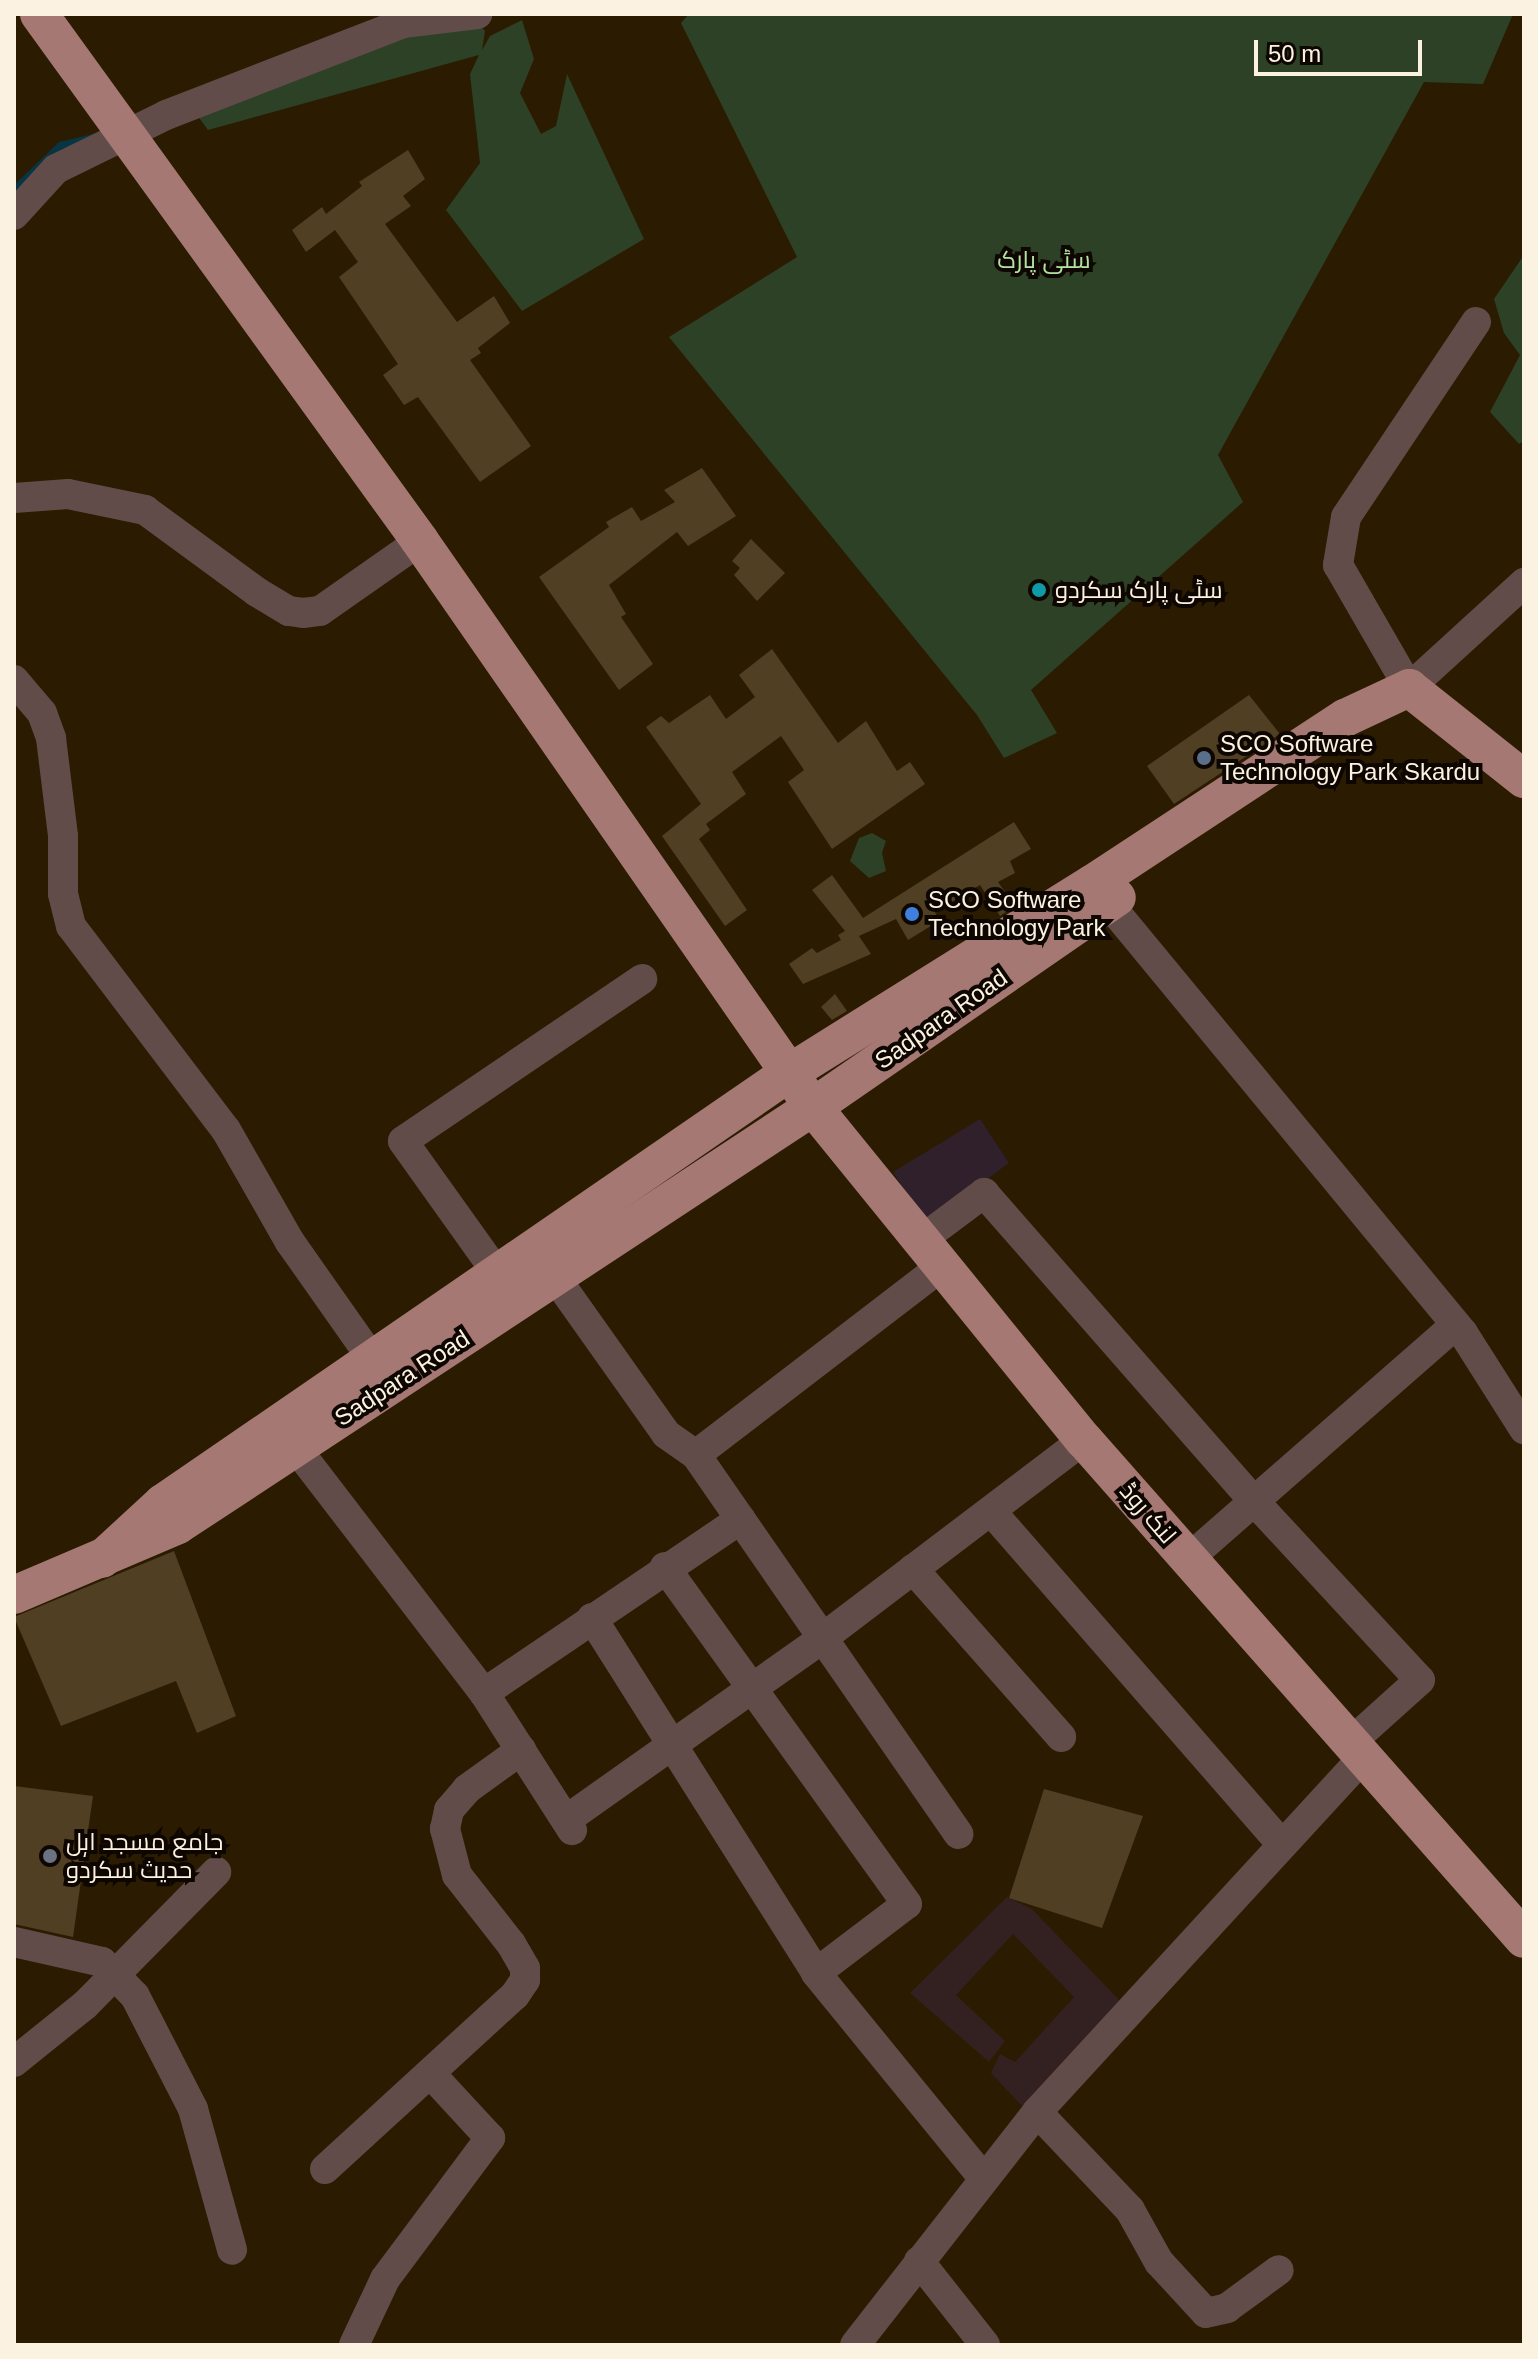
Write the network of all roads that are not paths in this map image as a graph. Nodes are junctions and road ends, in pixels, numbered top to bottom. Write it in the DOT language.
graph roads {
  1 [pos="39,14"];
  2 [pos="477,14"];
  3 [pos="126,134"];
  4 [pos="14,215"];
  5 [pos="1476,322"];
  6 [pos="14,498"];
  7 [pos="420,541"];
  8 [pos="1524,583"];
  9 [pos="14,680"];
  10 [pos="1409,688"];
  11 [pos="1345,718"];
  12 [pos="1524,779"];
  13 [pos="1108,903"];
  14 [pos="642,979"];
  15 [pos="789,1073"];
  16 [pos="813,1107"];
  17 [pos="932,1253"];
  18 [pos="497,1273"];
  19 [pos="555,1277"];
  20 [pos="1456,1324"];
  21 [pos="381,1372"];
  22 [pos="1524,1429"];
  23 [pos="1084,1440"];
  24 [pos="296,1448"];
  25 [pos="696,1455"];
  26 [pos="1254,1501"];
  27 [pos="991,1511"];
  28 [pos="741,1519"];
  29 [pos="102,1559"];
  30 [pos="1188,1559"];
  31 [pos="665,1567"];
  32 [pos="913,1569"];
  33 [pos="14,1595"];
  34 [pos="592,1618"];
  35 [pos="824,1637"];
  36 [pos="750,1686"];
  37 [pos="484,1693"];
  38 [pos="1061,1737"];
  39 [pos="672,1743"];
  40 [pos="521,1750"];
  41 [pos="1356,1750"];
  42 [pos="958,1834"];
  43 [pos="1282,1844"];
  44 [pos="216,1872"];
  45 [pos="1524,1939"];
  46 [pos="14,1942"];
  47 [pos="114,1972"];
  48 [pos="816,1973"];
  49 [pos="14,2062"];
  50 [pos="430,2073"];
  51 [pos="1037,2112"];
  52 [pos="325,2169"];
  53 [pos="983,2178"];
  54 [pos="232,2250"];
  55 [pos="919,2261"];
  56 [pos="1279,2270"];
  57 [pos="354,2345"];
  58 [pos="855,2345"];
  59 [pos="985,2345"];
  1 -- 3 [label="main road, لنک روڈ"];
  2 -- 3 [label="street"];
  3 -- 4 [label="street"];
  3 -- 7 [label="main road, لنک روڈ"];
  5 -- 10 [label="street"];
  6 -- 7 [label="street"];
  7 -- 15 [label="main road, لنک روڈ"];
  8 -- 10 [label="street"];
  9 -- 21 [label="street"];
  10 -- 11 [label="main road"];
  10 -- 12 [label="main road"];
  11 -- 13 [label="main road, Sadpara Road"];
  11 -- 15 [label="main road, Sadpara Road"];
  13 -- 16 [label="main road, Sadpara Road"];
  13 -- 20 [label="street"];
  14 -- 18 [label="street"];
  15 -- 16 [label="main road, لنک روڈ"];
  15 -- 18 [label="main road, Sadpara Road"];
  16 -- 17 [label="main road, لنک روڈ"];
  16 -- 19 [label="main road, Sadpara Road"];
  17 -- 23 [label="main road, لنک روڈ"];
  17 -- 25 [label="street"];
  17 -- 26 [label="street"];
  18 -- 21 [label="main road, Sadpara Road"];
  19 -- 21 [label="main road, Sadpara Road"];
  19 -- 25 [label="street"];
  20 -- 22 [label="street"];
  20 -- 26 [label="street"];
  21 -- 24 [label="main road, Sadpara Road"];
  21 -- 29 [label="main road, Sadpara Road"];
  23 -- 27 [label="street"];
  23 -- 30 [label="main road, لنک روڈ"];
  24 -- 29 [label="main road, Sadpara Road"];
  24 -- 37 [label="street"];
  25 -- 28 [label="street"];
  26 -- 30 [label="street"];
  26 -- 41 [label="street"];
  27 -- 32 [label="street"];
  27 -- 43 [label="street"];
  28 -- 31 [label="street"];
  28 -- 35 [label="street"];
  29 -- 33 [label="main road"];
  30 -- 41 [label="main road, لنک روڈ"];
  31 -- 34 [label="street"];
  31 -- 36 [label="street"];
  32 -- 35 [label="street"];
  32 -- 38 [label="street"];
  34 -- 37 [label="street"];
  34 -- 39 [label="street"];
  35 -- 36 [label="street"];
  35 -- 42 [label="street"];
  36 -- 39 [label="street"];
  36 -- 48 [label="street"];
  37 -- 40 [label="street"];
  39 -- 40 [label="street"];
  39 -- 48 [label="street"];
  40 -- 50 [label="street"];
  41 -- 43 [label="street"];
  41 -- 45 [label="main road, لنک روڈ"];
  43 -- 51 [label="street"];
  44 -- 47 [label="street"];
  46 -- 47 [label="street"];
  47 -- 49 [label="street"];
  47 -- 54 [label="street"];
  48 -- 53 [label="street"];
  50 -- 52 [label="street"];
  50 -- 57 [label="street"];
  51 -- 53 [label="street"];
  51 -- 56 [label="street"];
  53 -- 55 [label="street"];
  55 -- 58 [label="street"];
  55 -- 59 [label="street"];
}
